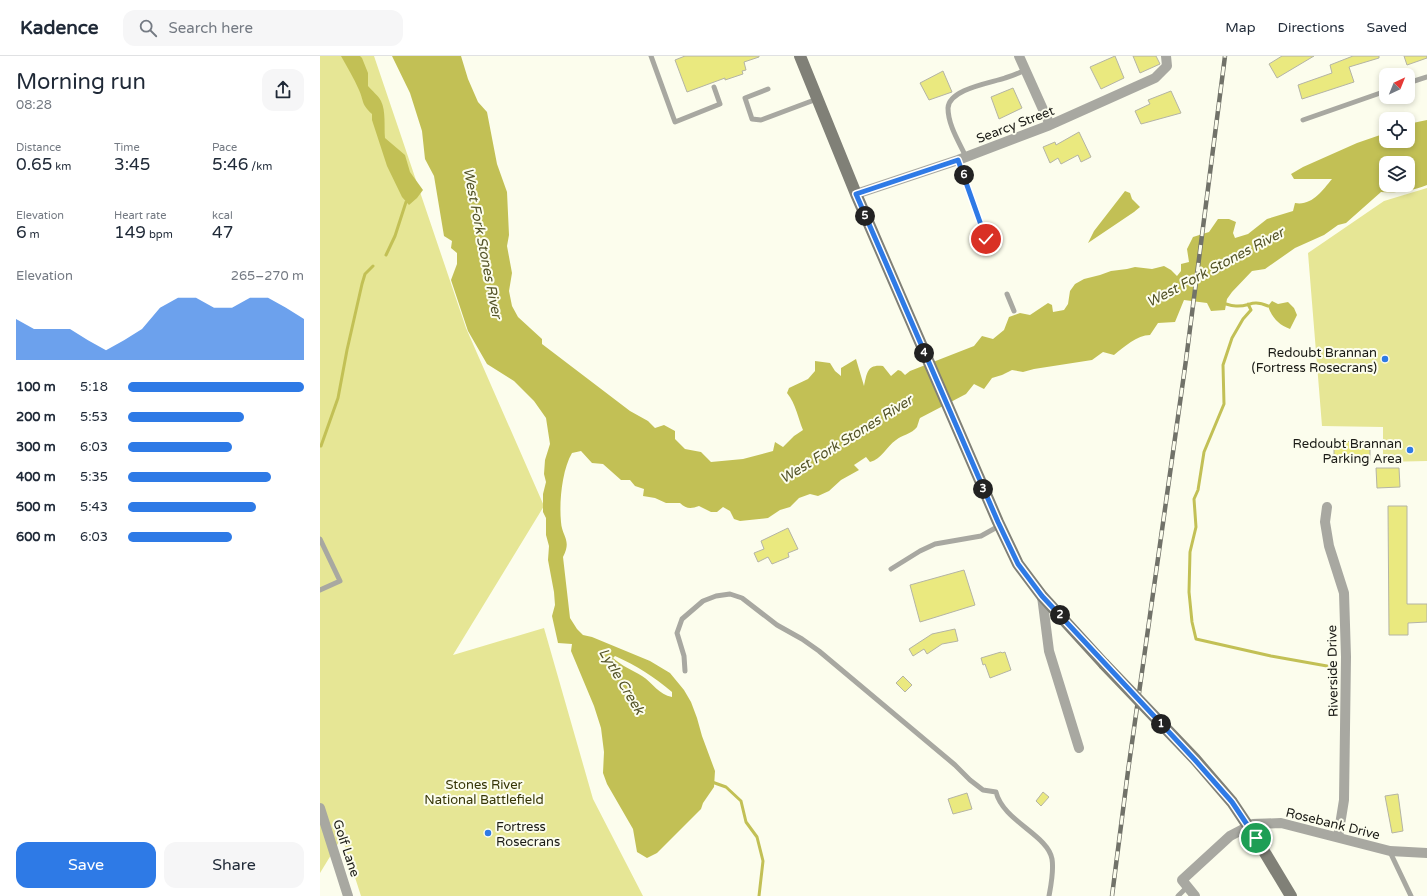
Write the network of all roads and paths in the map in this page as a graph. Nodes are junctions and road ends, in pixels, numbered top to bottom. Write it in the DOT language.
graph roads {
  1 [pos="651,56"];
  2 [pos="800,56"];
  3 [pos="1019,56"];
  4 [pos="1166,56"];
  5 [pos="1025,70"];
  6 [pos="1427,77"];
  7 [pos="1415,81"];
  8 [pos="714,87"];
  9 [pos="768,89"];
  10 [pos="1379,93"];
  11 [pos="818,99"];
  12 [pos="1303,120"];
  13 [pos="1050,125"];
  14 [pos="962,158"];
  15 [pos="856,194"];
  16 [pos="986,239"];
  17 [pos="1007,294"];
  18 [pos="1014,311"];
  19 [pos="1327,507"];
  20 [pos="999,526"];
  21 [pos="320,539"];
  22 [pos="891,569"];
  23 [pos="320,590"];
  24 [pos="1042,596"];
  25 [pos="685,671"];
  26 [pos="1079,748"];
  27 [pos="320,808"];
  28 [pos="1338,837"];
  29 [pos="1390,851"];
  30 [pos="1427,853"];
  31 [pos="1184,883"];
  32 [pos="348,896"];
  33 [pos="1049,896"];
  34 [pos="1178,896"];
  35 [pos="1195,896"];
  36 [pos="1291,896"];
  37 [pos="1411,896"];
  1 -- 8 [label="lane"];
  2 -- 11 [label="main road"];
  3 -- 5 [label="street"];
  4 -- 13 [label="street, Searcy Street"];
  5 -- 13 [label="street"];
  5 -- 14 [label="lane"];
  6 -- 7 [label="lane"];
  9 -- 11 [label="lane"];
  10 -- 12 [label="lane"];
  11 -- 15 [label="main road"];
  13 -- 14 [label="street, Searcy Street"];
  14 -- 15 [label="street, Searcy Street"];
  14 -- 16 [label="lane"];
  15 -- 20 [label="main road"];
  17 -- 18 [label="lane"];
  19 -- 28 [label="street, Riverside Drive"];
  20 -- 22 [label="lane"];
  20 -- 24 [label="main road"];
  21 -- 23 [label="lane"];
  24 -- 26 [label="street"];
  24 -- 36 [label="main road, bridge"];
  25 -- 33 [label="lane"];
  27 -- 32 [label="street, Golf Lane"];
  28 -- 29 [label="street, Rosebank Drive"];
  28 -- 31 [label="street, Rosebank Drive"];
  29 -- 30 [label="street, Rosebank Drive"];
  29 -- 37 [label="lane"];
  31 -- 34 [label="lane"];
  31 -- 35 [label="street"];
}
